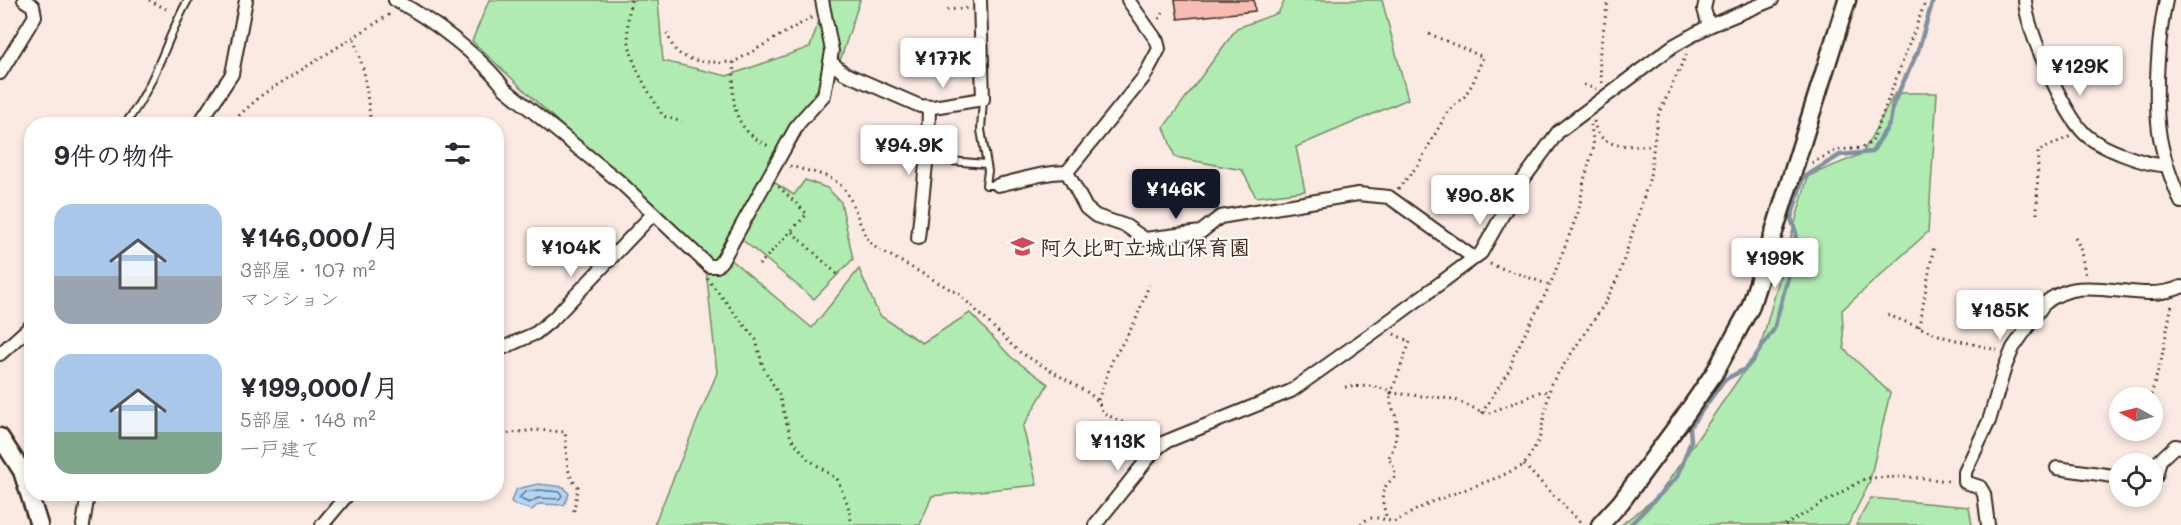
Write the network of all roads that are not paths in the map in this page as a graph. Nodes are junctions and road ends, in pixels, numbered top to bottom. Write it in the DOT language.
graph roads {
  1 [pos="24,0"];
  2 [pos="188,0"];
  3 [pos="246,0"];
  4 [pos="1128,0"];
  5 [pos="1706,0"];
  6 [pos="1772,0"];
  7 [pos="1847,0"];
  8 [pos="2025,0"];
  9 [pos="2166,0"];
  10 [pos="400,2"];
  11 [pos="979,4"];
  12 [pos="823,6"];
  13 [pos="1709,26"];
  14 [pos="831,62"];
  15 [pos="0,73"];
  16 [pos="983,99"];
  17 [pos="929,107"];
  18 [pos="130,117"];
  19 [pos="204,117"];
  20 [pos="926,159"];
  21 [pos="986,164"];
  22 [pos="2172,170"];
  23 [pos="1067,172"];
  24 [pos="998,185"];
  25 [pos="2181,202"];
  26 [pos="653,214"];
  27 [pos="918,238"];
  28 [pos="1475,257"];
  29 [pos="2177,288"];
  30 [pos="24,332"];
  31 [pos="504,347"];
  32 [pos="0,354"];
  33 [pos="0,437"];
  34 [pos="2181,447"];
  35 [pos="2163,455"];
  36 [pos="2057,468"];
  37 [pos="2109,475"];
  38 [pos="24,477"];
  39 [pos="31,501"];
  40 [pos="87,501"];
  41 [pos="342,501"];
  42 [pos="39,525"];
  43 [pos="83,525"];
  44 [pos="322,525"];
  45 [pos="1095,525"];
  46 [pos="1600,525"];
  47 [pos="1988,525"];
  1 -- 15 [label="street"];
  2 -- 18 [label="lane"];
  3 -- 19 [label="street"];
  4 -- 23 [label="street"];
  5 -- 13 [label="street"];
  6 -- 13 [label="street"];
  7 -- 46 [label="street"];
  8 -- 22 [label="street"];
  9 -- 22 [label="street"];
  10 -- 26 [label="street"];
  11 -- 16 [label="street"];
  12 -- 14 [label="street"];
  13 -- 28 [label="street"];
  14 -- 17 [label="street"];
  14 -- 26 [label="street"];
  16 -- 17 [label="street"];
  16 -- 21 [label="lane"];
  17 -- 20 [label="street"];
  20 -- 21 [label="lane"];
  20 -- 27 [label="street"];
  21 -- 24 [label="lane"];
  22 -- 25 [label="street"];
  23 -- 24 [label="street"];
  23 -- 28 [label="street"];
  26 -- 31 [label="street"];
  28 -- 45 [label="street"];
  29 -- 47 [label="street"];
  30 -- 32 [label="street"];
  33 -- 38 [label="street"];
  34 -- 35 [label="street"];
  36 -- 37 [label="street"];
  39 -- 42 [label="street"];
  40 -- 43 [label="street"];
  41 -- 44 [label="street"];
}
